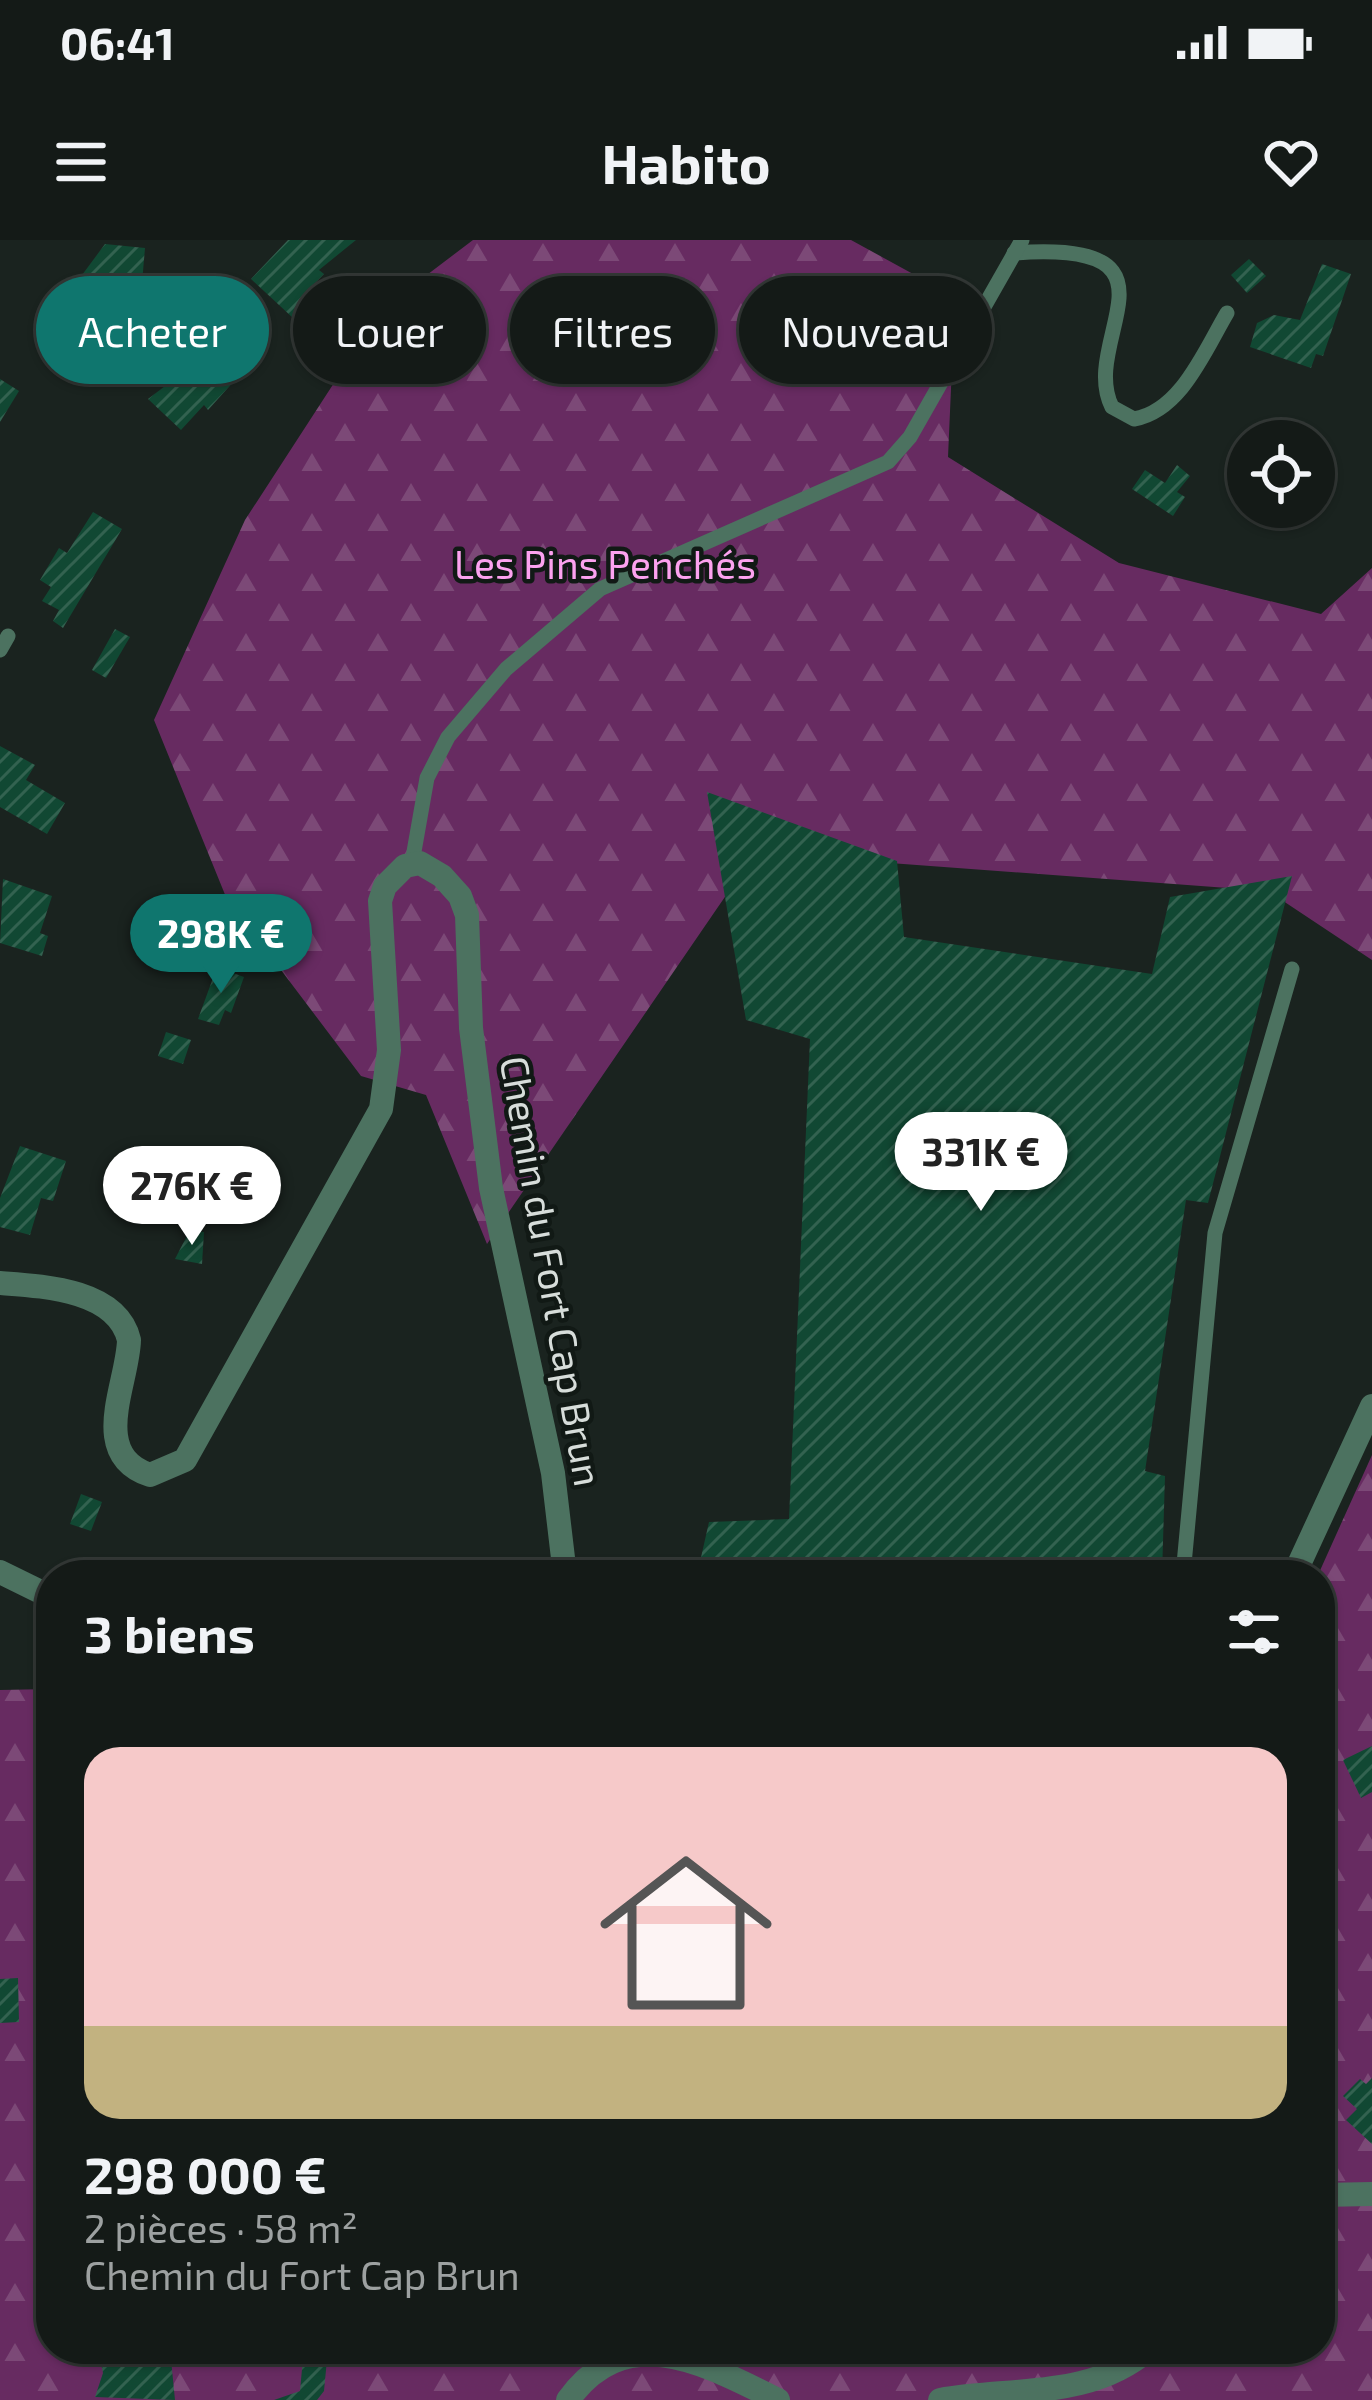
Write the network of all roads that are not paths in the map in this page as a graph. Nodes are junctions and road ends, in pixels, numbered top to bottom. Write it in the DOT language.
graph roads {
  1 [pos="1018,246"];
  2 [pos="1227,314"];
  3 [pos="412,863"];
  4 [pos="1292,969"];
  5 [pos="0,1283"];
  6 [pos="1372,1406"];
  7 [pos="564,1560"];
  8 [pos="1184,1560"];
  9 [pos="1301,1560"];
  10 [pos="0,1572"];
  11 [pos="36,1590"];
  12 [pos="1372,2194"];
  13 [pos="1335,2195"];
  14 [pos="604,2364"];
  15 [pos="705,2364"];
  16 [pos="1130,2364"];
  17 [pos="568,2400"];
  18 [pos="778,2400"];
  19 [pos="940,2400"];
  1 -- 2 [label="lane"];
  1 -- 3 [label="lane"];
  3 -- 5 [label="street"];
  3 -- 7 [label="street, Chemin du Fort Cap Brun"];
  4 -- 8 [label="lane"];
  6 -- 9 [label="street"];
  10 -- 11 [label="street"];
  12 -- 13 [label="street"];
  14 -- 17 [label="street"];
  15 -- 18 [label="street"];
  16 -- 19 [label="street"];
}
